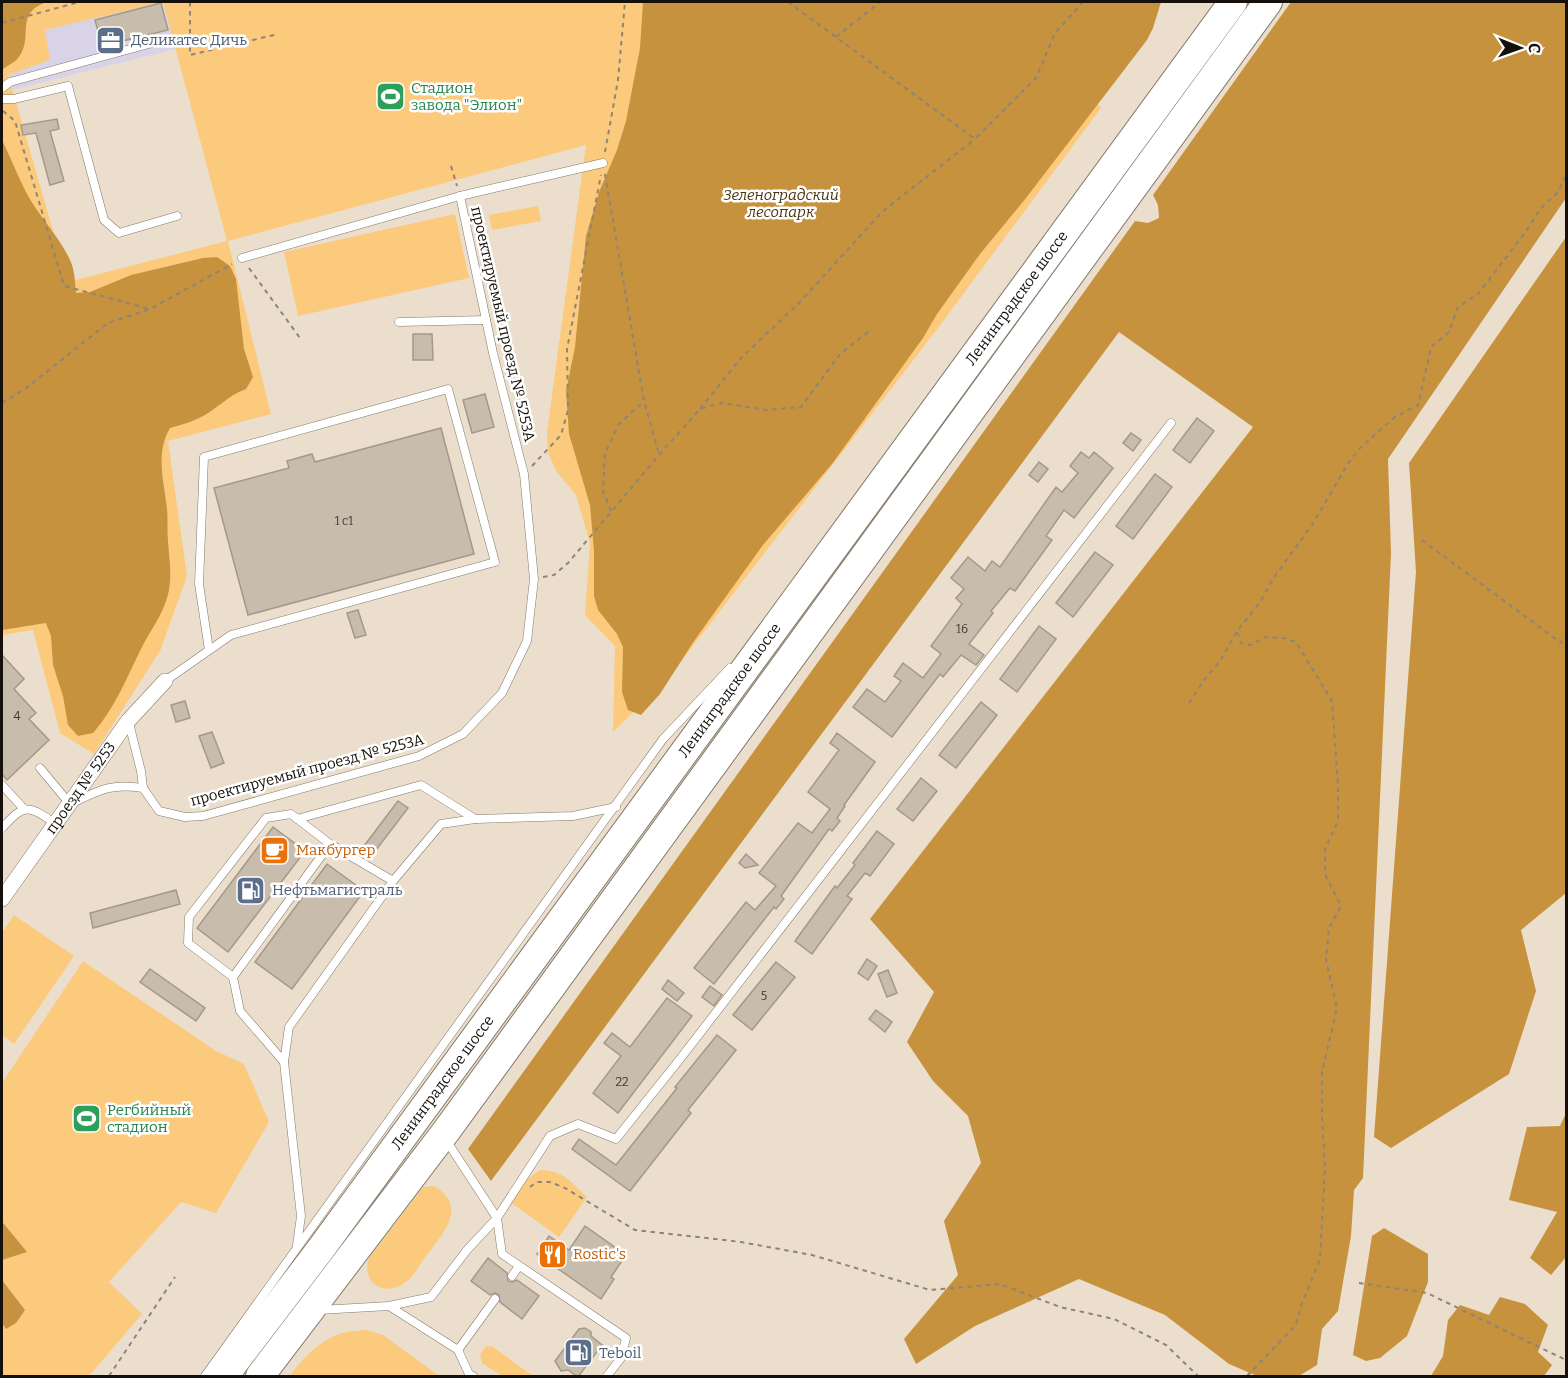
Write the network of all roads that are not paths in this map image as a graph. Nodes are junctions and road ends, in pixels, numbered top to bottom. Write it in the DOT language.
graph roads {
  1 [pos="1233,2"];
  2 [pos="1268,2"];
  3 [pos="156,42"];
  4 [pos="2,88"];
  5 [pos="2,99"];
  6 [pos="603,163"];
  7 [pos="460,196"];
  8 [pos="177,216"];
  9 [pos="242,258"];
  10 [pos="486,320"];
  11 [pos="399,322"];
  12 [pos="1171,423"];
  13 [pos="798,594"];
  14 [pos="758,637"];
  15 [pos="209,650"];
  16 [pos="735,662"];
  17 [pos="165,681"];
  18 [pos="129,721"];
  19 [pos="40,768"];
  20 [pos="2,785"];
  21 [pos="143,789"];
  22 [pos="70,804"];
  23 [pos="616,807"];
  24 [pos="24,809"];
  25 [pos="297,819"];
  26 [pos="475,819"];
  27 [pos="56,824"];
  28 [pos="2,828"];
  29 [pos="330,844"];
  30 [pos="393,881"];
  31 [pos="4,889"];
  32 [pos="233,977"];
  33 [pos="284,1062"];
  34 [pos="443,1136"];
  35 [pos="497,1218"];
  36 [pos="297,1246"];
  37 [pos="519,1266"];
  38 [pos="512,1276"];
  39 [pos="495,1299"];
  40 [pos="389,1306"];
  41 [pos="312,1310"];
  42 [pos="458,1350"];
  43 [pos="205,1377"];
  44 [pos="224,1377"];
  45 [pos="260,1377"];
  46 [pos="473,1377"];
  47 [pos="608,1377"];
  1 -- 13 [label="highway, Ленинградское шоссе"];
  2 -- 34 [label="highway, Ленинградское шоссе"];
  3 -- 4 [label="lane"];
  5 -- 8 [label="lane"];
  6 -- 7 [label="lane"];
  7 -- 9 [label="lane"];
  7 -- 10 [label="lane, проектируемый проезд № 5253А"];
  10 -- 11 [label="lane"];
  10 -- 21 [label="lane, проектируемый проезд № 5253А"];
  12 -- 35 [label="lane"];
  13 -- 14 [label="lane"];
  13 -- 44 [label="highway, Ленинградское шоссе"];
  15 -- 15 [label="lane"];
  15 -- 17 [label="lane"];
  16 -- 23 [label="lane"];
  17 -- 18 [label="street, проезд № 5253"];
  18 -- 21 [label="lane"];
  18 -- 22 [label="street, проезд № 5253"];
  19 -- 22 [label="lane"];
  20 -- 24 [label="lane"];
  21 -- 22 [label="lane"];
  22 -- 27 [label="street, проезд № 5253"];
  23 -- 26 [label="lane"];
  23 -- 36 [label="lane"];
  24 -- 27 [label="lane"];
  24 -- 28 [label="lane"];
  25 -- 26 [label="lane"];
  25 -- 29 [label="lane"];
  25 -- 32 [label="lane"];
  26 -- 30 [label="lane"];
  27 -- 31 [label="street, проезд № 5253"];
  29 -- 30 [label="lane"];
  29 -- 32 [label="lane"];
  30 -- 33 [label="lane"];
  32 -- 33 [label="lane"];
  33 -- 36 [label="lane"];
  34 -- 35 [label="lane"];
  34 -- 41 [label="highway, Ленинградское шоссе"];
  35 -- 37 [label="lane"];
  35 -- 40 [label="lane"];
  36 -- 43 [label="lane"];
  37 -- 38 [label="lane"];
  37 -- 47 [label="lane"];
  39 -- 42 [label="lane"];
  40 -- 41 [label="lane"];
  40 -- 42 [label="lane"];
  41 -- 45 [label="highway, Ленинградское шоссе"];
  42 -- 46 [label="lane"];
}
